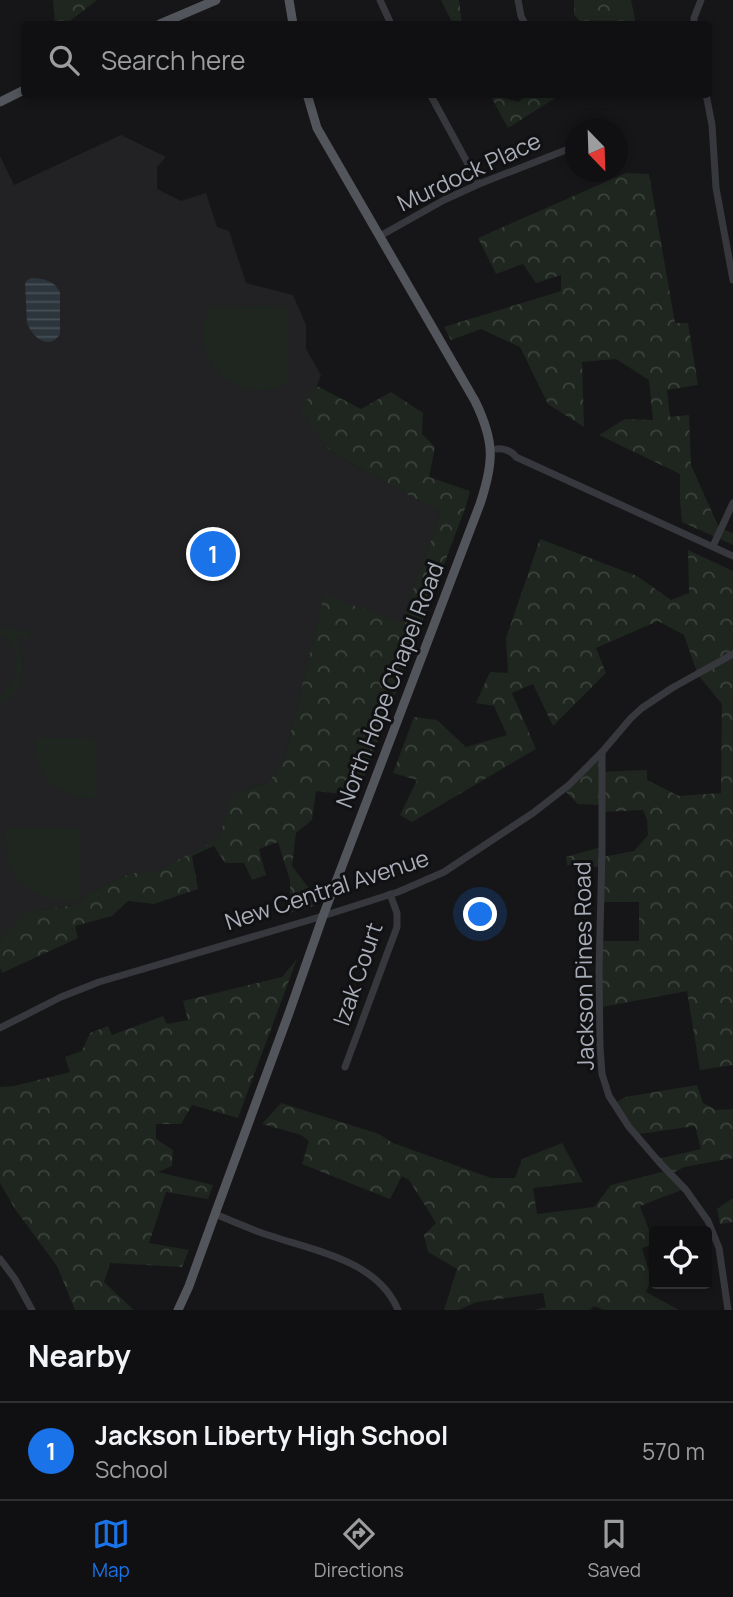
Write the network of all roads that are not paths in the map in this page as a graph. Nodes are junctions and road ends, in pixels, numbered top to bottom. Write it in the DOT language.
graph roads {
  1 [pos="216,0"];
  2 [pos="289,0"];
  3 [pos="380,0"];
  4 [pos="518,0"];
  5 [pos="701,0"];
  6 [pos="167,21"];
  7 [pos="292,21"];
  8 [pos="390,21"];
  9 [pos="523,21"];
  10 [pos="694,21"];
  11 [pos="21,92"];
  12 [pos="308,98"];
  13 [pos="431,98"];
  14 [pos="707,98"];
  15 [pos="0,102"];
  16 [pos="565,150"];
  17 [pos="479,184"];
  18 [pos="380,236"];
  19 [pos="733,280"];
  20 [pos="494,447"];
  21 [pos="733,503"];
  22 [pos="713,547"];
  23 [pos="733,556"];
  24 [pos="733,654"];
  25 [pos="602,752"];
  26 [pos="390,894"];
  27 [pos="323,916"];
  28 [pos="0,1028"];
  29 [pos="345,1067"];
  30 [pos="215,1214"];
  31 [pos="0,1259"];
  32 [pos="32,1310"];
  33 [pos="178,1310"];
  34 [pos="398,1310"];
  35 [pos="728,1310"];
  1 -- 6 [label="main road"];
  2 -- 7 [label="main road"];
  3 -- 8 [label="street"];
  4 -- 9 [label="street"];
  5 -- 10 [label="street"];
  11 -- 15 [label="main road"];
  12 -- 18 [label="main road, North Hope Chapel Road"];
  13 -- 17 [label="street"];
  14 -- 19 [label="street"];
  16 -- 17 [label="street, Murdock Place"];
  17 -- 18 [label="street, Murdock Place"];
  18 -- 20 [label="main road, North Hope Chapel Road"];
  20 -- 22 [label="street"];
  20 -- 27 [label="main road, North Hope Chapel Road"];
  21 -- 22 [label="street"];
  22 -- 23 [label="street"];
  24 -- 25 [label="street, New Central Avenue"];
  25 -- 26 [label="street, New Central Avenue"];
  25 -- 35 [label="street, Jackson Pines Road"];
  26 -- 27 [label="street, New Central Avenue"];
  26 -- 29 [label="street, Izak Court"];
  27 -- 28 [label="street, New Central Avenue"];
  27 -- 30 [label="main road, North Hope Chapel Road"];
  30 -- 33 [label="main road, North Hope Chapel Road"];
  30 -- 34 [label="street"];
  31 -- 32 [label="street"];
}
